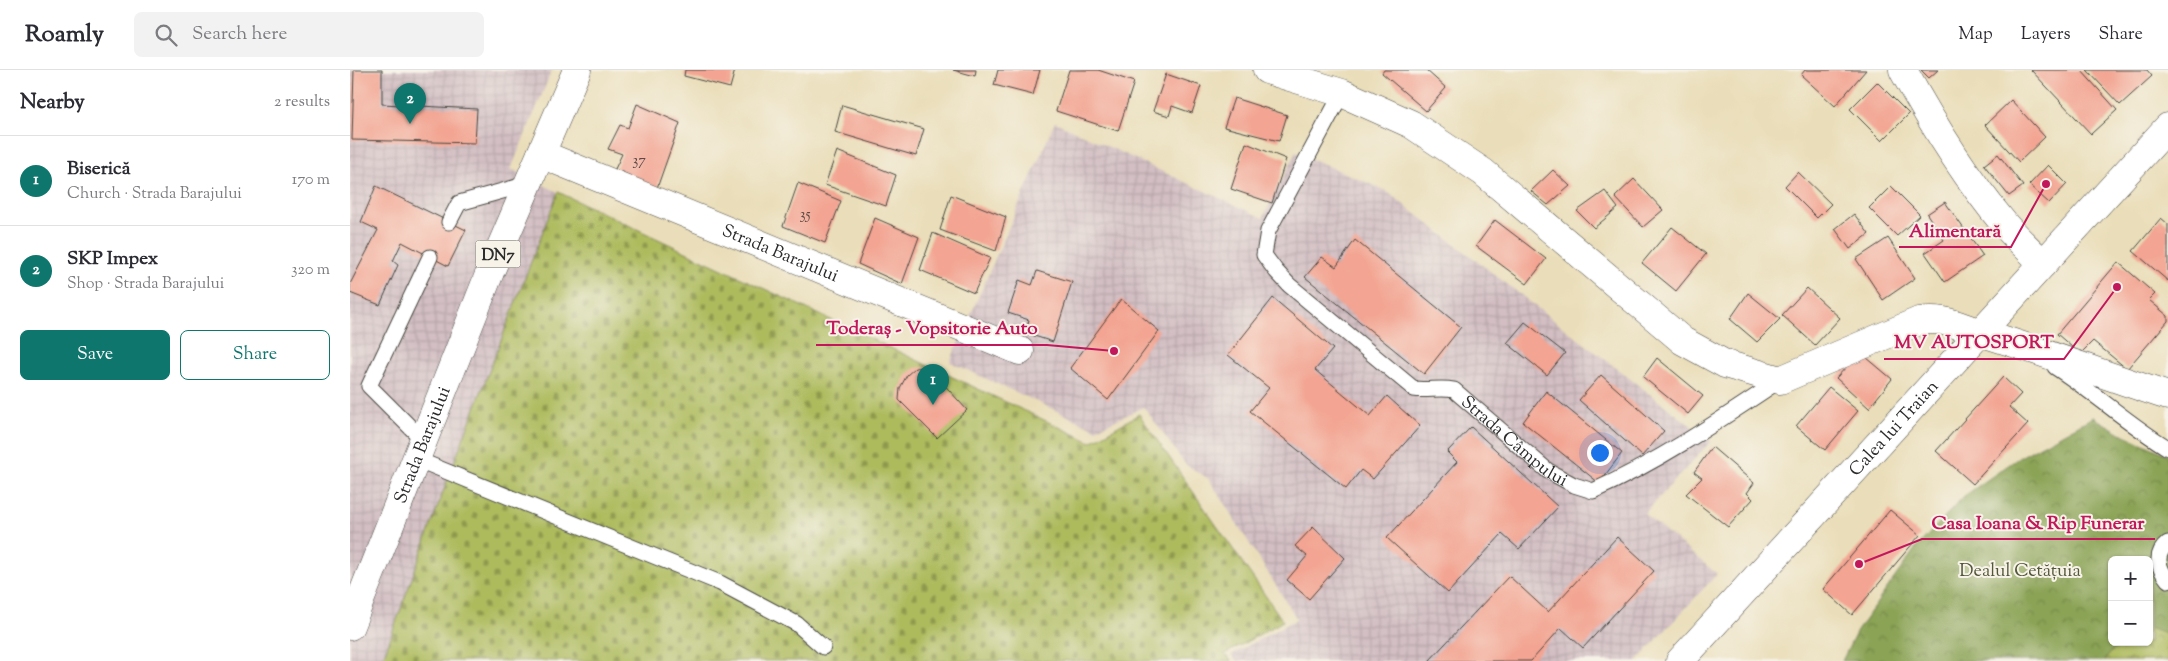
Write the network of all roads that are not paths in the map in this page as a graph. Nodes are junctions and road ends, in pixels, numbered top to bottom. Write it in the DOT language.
graph roads {
  1 [pos="577,70"];
  2 [pos="1267,70"];
  3 [pos="1903,70"];
  4 [pos="1342,94"];
  5 [pos="2168,127"];
  6 [pos="541,154"];
  7 [pos="528,184"];
  8 [pos="449,222"];
  9 [pos="430,257"];
  10 [pos="2043,264"];
  11 [pos="1980,333"];
  12 [pos="2015,342"];
  13 [pos="1020,351"];
  14 [pos="1780,380"];
  15 [pos="2168,396"];
  16 [pos="2168,448"];
  17 [pos="420,450"];
  18 [pos="2168,543"];
  19 [pos="2168,580"];
  20 [pos="350,626"];
  21 [pos="823,646"];
  22 [pos="1680,661"];
  1 -- 6 [label="main road, Strada Barajului / DN7"];
  2 -- 4 [label="main road"];
  3 -- 10 [label="main road"];
  4 -- 14 [label="main road"];
  4 -- 14 [label="lane, Strada Câmpului"];
  5 -- 10 [label="main road, Calea lui Traian"];
  6 -- 7 [label="main road, Strada Barajului / DN7"];
  6 -- 13 [label="main road, Strada Barajului"];
  7 -- 8 [label="lane"];
  7 -- 17 [label="main road, Strada Barajului / DN7"];
  9 -- 17 [label="lane"];
  10 -- 11 [label="main road, Calea lui Traian"];
  11 -- 12 [label="main road, Strada Câmpului"];
  11 -- 14 [label="main road, Strada Câmpului"];
  11 -- 22 [label="main road, Calea lui Traian"];
  12 -- 15 [label="main road, Strada Câmpului"];
  12 -- 16 [label="lane"];
  17 -- 20 [label="main road, Strada Barajului / DN7"];
  17 -- 21 [label="lane"];
  18 -- 19 [label="lane"];
}
